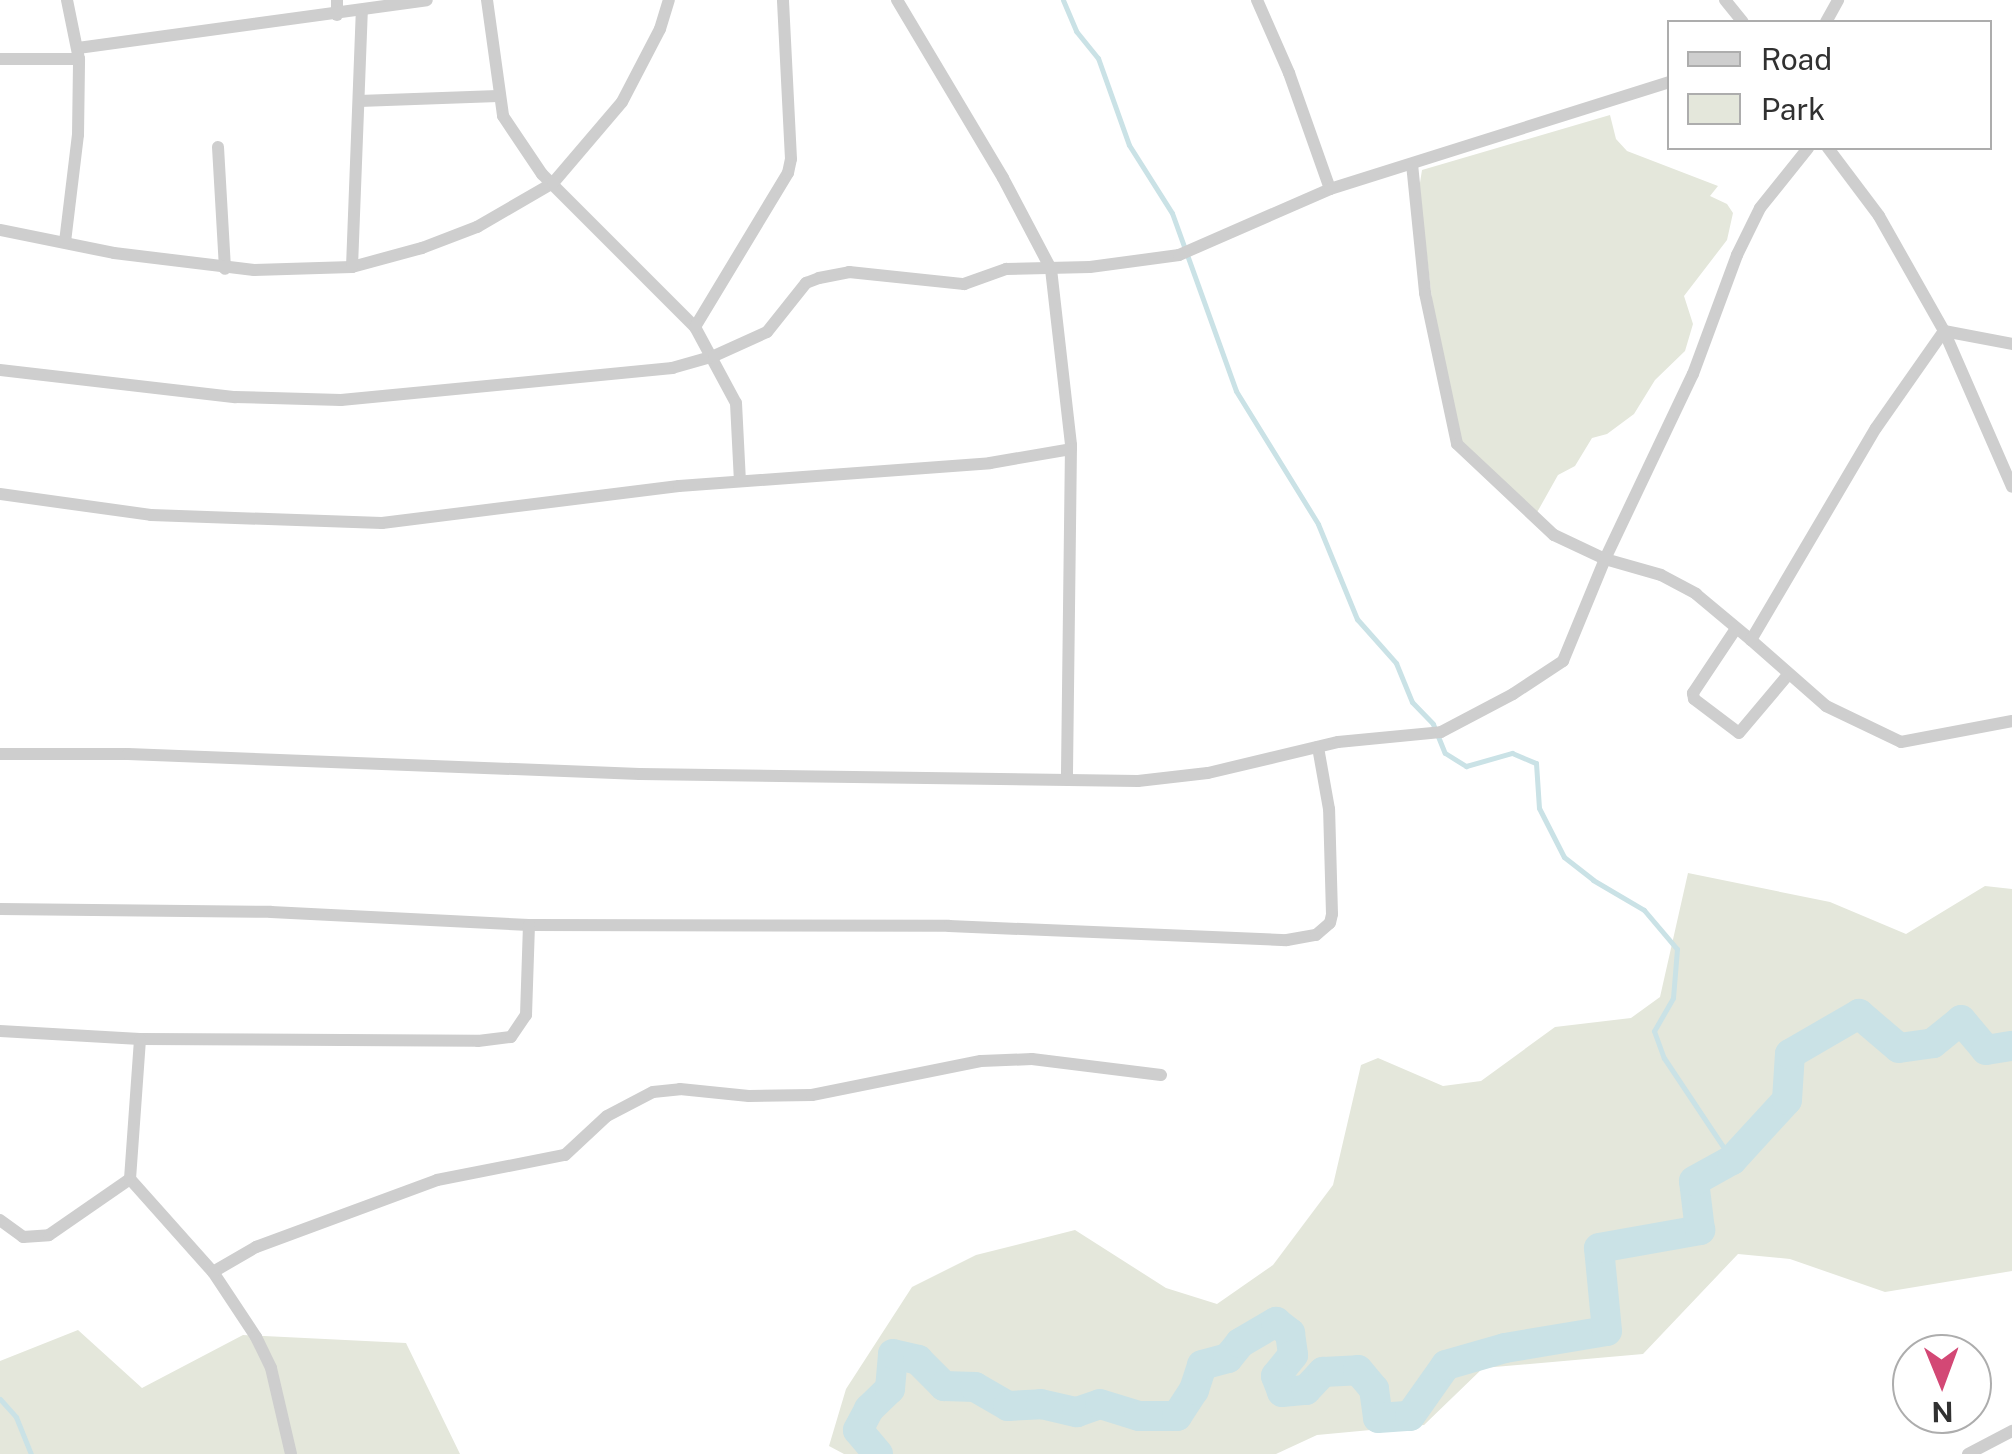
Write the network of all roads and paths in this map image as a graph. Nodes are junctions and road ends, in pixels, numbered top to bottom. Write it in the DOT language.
graph roads {
  1 [pos="67,0"];
  2 [pos="337,0"];
  3 [pos="428,0"];
  4 [pos="487,0"];
  5 [pos="669,0"];
  6 [pos="782,0"];
  7 [pos="897,0"];
  8 [pos="1257,0"];
  9 [pos="1725,0"];
  10 [pos="362,11"];
  11 [pos="337,15"];
  12 [pos="1742,20"];
  13 [pos="78,54"];
  14 [pos="0,59"];
  15 [pos="1667,83"];
  16 [pos="498,96"];
  17 [pos="359,101"];
  18 [pos="218,148"];
  19 [pos="1806,150"];
  20 [pos="1830,150"];
  21 [pos="1412,164"];
  22 [pos="553,184"];
  23 [pos="1330,189"];
  24 [pos="0,230"];
  25 [pos="65,242"];
  26 [pos="352,266"];
  27 [pos="225,269"];
  28 [pos="1052,270"];
  29 [pos="695,326"];
  30 [pos="1944,331"];
  31 [pos="2012,344"];
  32 [pos="714,356"];
  33 [pos="0,370"];
  34 [pos="1072,449"];
  35 [pos="740,481"];
  36 [pos="2012,487"];
  37 [pos="0,494"];
  38 [pos="1605,559"];
  39 [pos="1736,630"];
  40 [pos="1751,640"];
  41 [pos="1786,676"];
  42 [pos="2012,721"];
  43 [pos="1318,746"];
  44 [pos="0,754"];
  45 [pos="1068,778"];
  46 [pos="0,909"];
  47 [pos="529,925"];
  48 [pos="0,1032"];
  49 [pos="140,1039"];
  50 [pos="1161,1075"];
  51 [pos="130,1179"];
  52 [pos="0,1220"];
  53 [pos="213,1272"];
  54 [pos="2012,1431"];
  55 [pos="291,1454"];
  56 [pos="1968,1454"];
  1 -- 13 [label="street"];
  2 -- 11 [label="street"];
  3 -- 10 [label="street"];
  4 -- 16 [label="street"];
  5 -- 22 [label="street"];
  6 -- 29 [label="street"];
  7 -- 28 [label="street"];
  8 -- 23 [label="street"];
  9 -- 12 [label="street"];
  10 -- 11 [label="street"];
  10 -- 17 [label="street"];
  11 -- 13 [label="street"];
  13 -- 14 [label="street"];
  13 -- 25 [label="street"];
  15 -- 21 [label="street"];
  16 -- 17 [label="street"];
  16 -- 22 [label="street"];
  17 -- 26 [label="street"];
  18 -- 27 [label="street"];
  19 -- 38 [label="street"];
  20 -- 30 [label="street"];
  21 -- 23 [label="street"];
  21 -- 38 [label="street"];
  22 -- 26 [label="street"];
  22 -- 29 [label="street"];
  23 -- 28 [label="street"];
  24 -- 25 [label="street"];
  25 -- 27 [label="street"];
  26 -- 27 [label="street"];
  28 -- 32 [label="street"];
  28 -- 34 [label="street"];
  29 -- 32 [label="street"];
  30 -- 31 [label="street"];
  30 -- 36 [label="street"];
  30 -- 40 [label="street"];
  32 -- 33 [label="street"];
  32 -- 35 [label="street"];
  34 -- 35 [label="street"];
  34 -- 45 [label="street"];
  35 -- 37 [label="street"];
  38 -- 39 [label="street"];
  38 -- 43 [label="street"];
  39 -- 40 [label="street"];
  39 -- 41 [label="street"];
  40 -- 41 [label="street"];
  41 -- 42 [label="street"];
  43 -- 45 [label="street"];
  43 -- 47 [label="street"];
  44 -- 45 [label="street"];
  46 -- 47 [label="street"];
  47 -- 49 [label="street"];
  48 -- 49 [label="street"];
  49 -- 51 [label="street"];
  50 -- 53 [label="street"];
  51 -- 52 [label="street"];
  51 -- 53 [label="street"];
  53 -- 55 [label="street"];
  54 -- 56 [label="street"];
}
